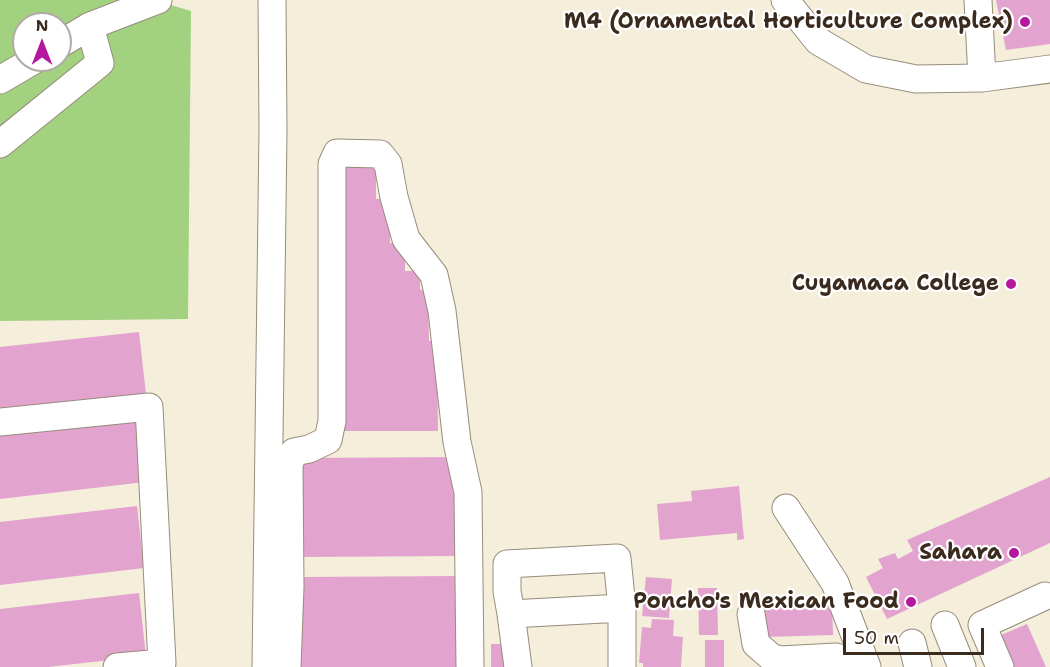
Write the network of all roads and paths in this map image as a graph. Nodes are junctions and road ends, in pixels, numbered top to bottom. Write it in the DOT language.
graph roads {
  1 [pos="158,0"];
  2 [pos="272,0"];
  3 [pos="785,0"];
  4 [pos="978,0"];
  5 [pos="90,26"];
  6 [pos="72,37"];
  7 [pos="1050,69"];
  8 [pos="14,72"];
  9 [pos="982,78"];
  10 [pos="0,80"];
  11 [pos="0,144"];
  12 [pos="0,422"];
  13 [pos="786,508"];
  14 [pos="1045,596"];
  15 [pos="622,608"];
  16 [pos="511,614"];
  17 [pos="751,614"];
  18 [pos="945,626"];
  19 [pos="780,664"];
  20 [pos="117,667"];
  21 [pos="266,667"];
  22 [pos="286,667"];
  23 [pos="470,667"];
  24 [pos="518,667"];
  25 [pos="622,667"];
  26 [pos="852,667"];
  27 [pos="867,667"];
  28 [pos="962,667"];
  29 [pos="1000,667"];
  1 -- 5 [label="lane"];
  2 -- 21 [label="lane"];
  3 -- 9 [label="lane"];
  4 -- 9 [label="lane"];
  5 -- 6 [label="lane"];
  5 -- 11 [label="lane"];
  7 -- 9 [label="lane"];
  8 -- 10 [label="lane"];
  12 -- 20 [label="lane"];
  13 -- 27 [label="lane"];
  14 -- 29 [label="lane"];
  15 -- 16 [label="lane"];
  15 -- 16 [label="lane"];
  15 -- 25 [label="lane"];
  16 -- 24 [label="lane"];
  17 -- 19 [label="lane"];
  18 -- 28 [label="lane"];
  19 -- 26 [label="lane"];
  22 -- 23 [label="lane"];
}
